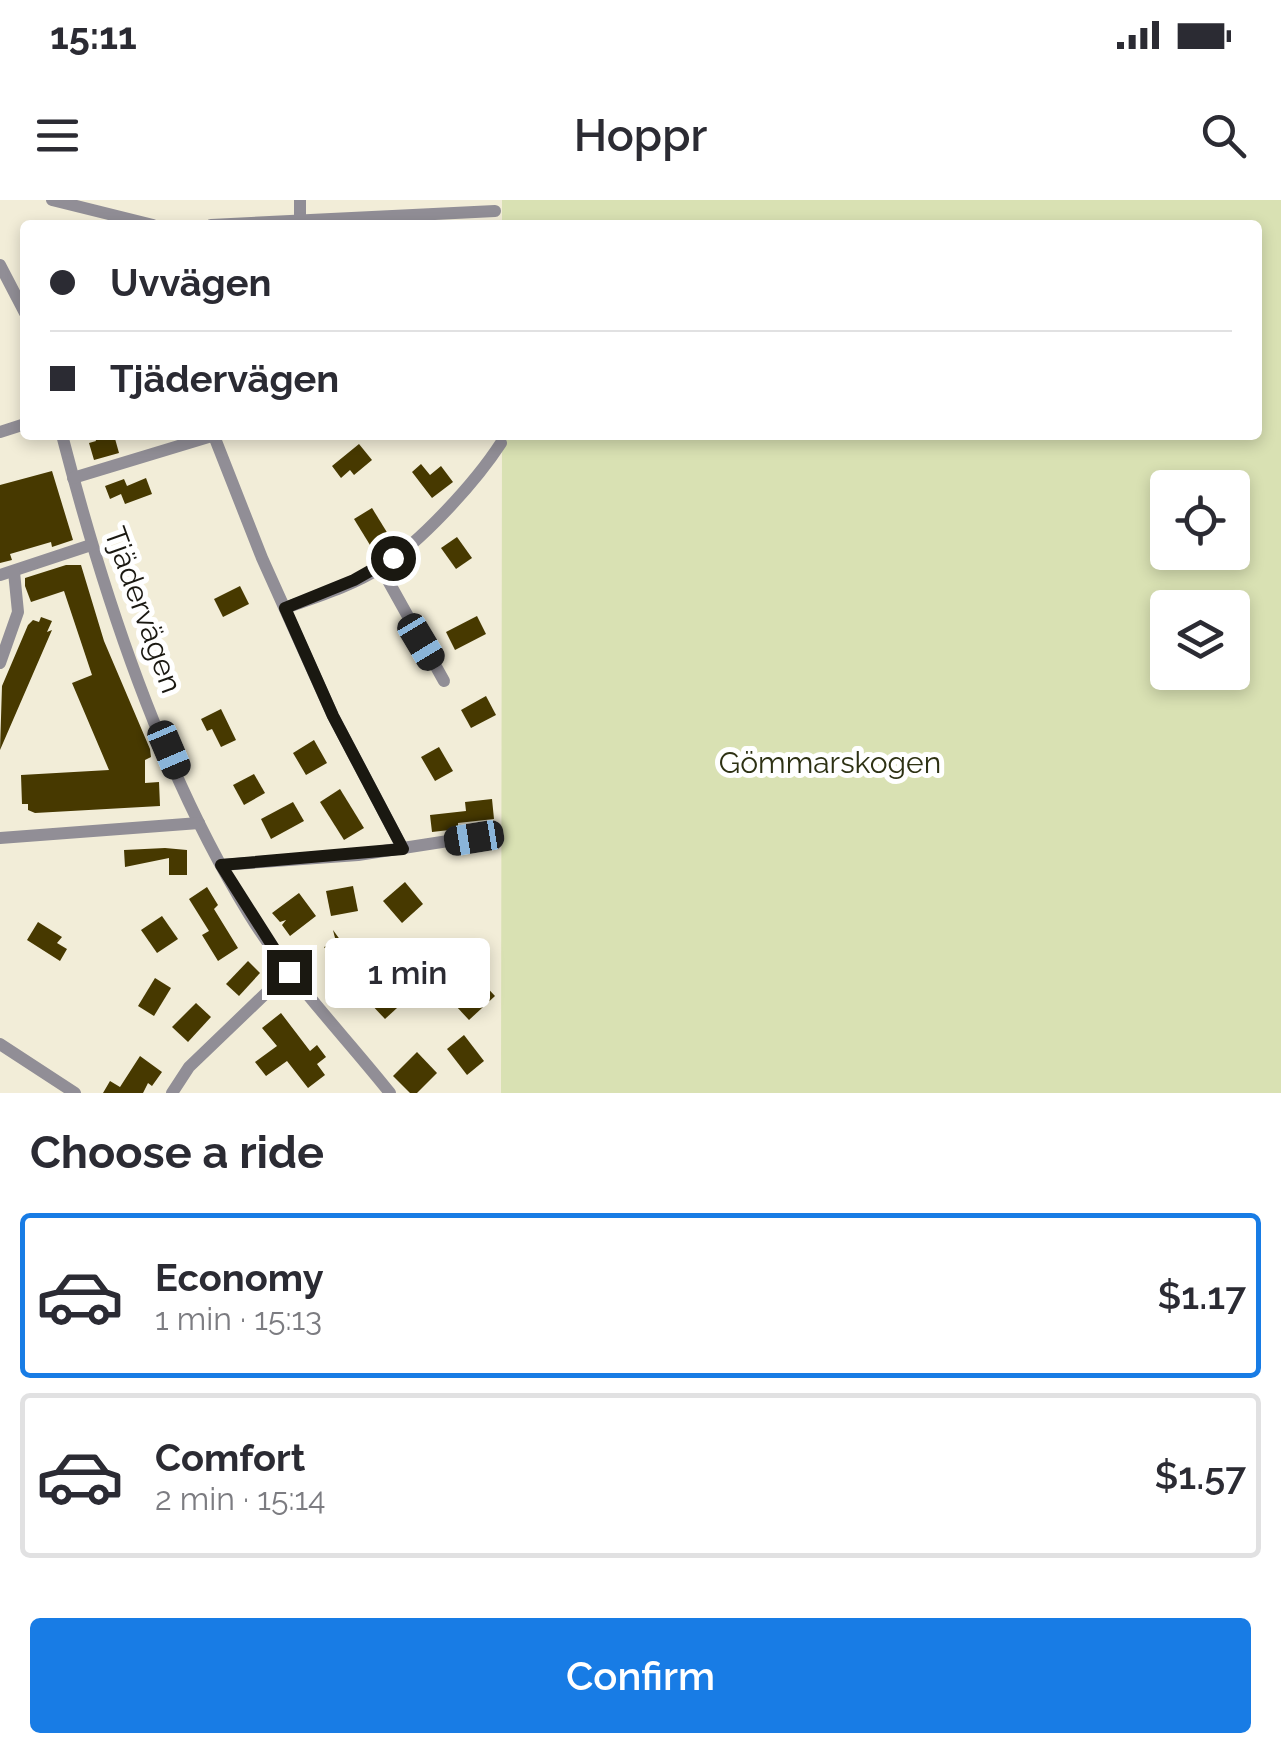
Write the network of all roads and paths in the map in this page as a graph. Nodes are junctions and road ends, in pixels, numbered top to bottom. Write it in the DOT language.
graph roads {
  1 [pos="52,200"];
  2 [pos="495,211"];
  3 [pos="133,220"];
  4 [pos="335,220"];
  5 [pos="0,264"];
  6 [pos="20,303"];
  7 [pos="63,440"];
  8 [pos="198,440"];
  9 [pos="217,440"];
  10 [pos="500,444"];
  11 [pos="73,478"];
  12 [pos="92,545"];
  13 [pos="380,568"];
  14 [pos="7,573"];
  15 [pos="285,608"];
  16 [pos="0,664"];
  17 [pos="444,680"];
  18 [pos="199,822"];
  19 [pos="0,838"];
  20 [pos="474,838"];
  21 [pos="403,849"];
  22 [pos="221,865"];
  23 [pos="289,972"];
  24 [pos="0,1044"];
  25 [pos="74,1093"];
  26 [pos="172,1093"];
  27 [pos="390,1093"];
  1 -- 3 [label="street"];
  2 -- 4 [label="street"];
  5 -- 6 [label="street"];
  7 -- 11 [label="street, Tjädervägen"];
  8 -- 11 [label="street"];
  9 -- 15 [label="street"];
  10 -- 13 [label="street"];
  11 -- 12 [label="street, Tjädervägen"];
  12 -- 14 [label="street"];
  12 -- 18 [label="street, Tjädervägen"];
  13 -- 15 [label="street"];
  13 -- 17 [label="street"];
  14 -- 16 [label="street"];
  15 -- 21 [label="street"];
  18 -- 19 [label="street"];
  18 -- 22 [label="street, Tjädervägen"];
  20 -- 21 [label="street"];
  21 -- 22 [label="street"];
  22 -- 23 [label="street, Tjädervägen"];
  23 -- 26 [label="street"];
  23 -- 27 [label="street, Tjädervägen"];
  24 -- 25 [label="street"];
}
